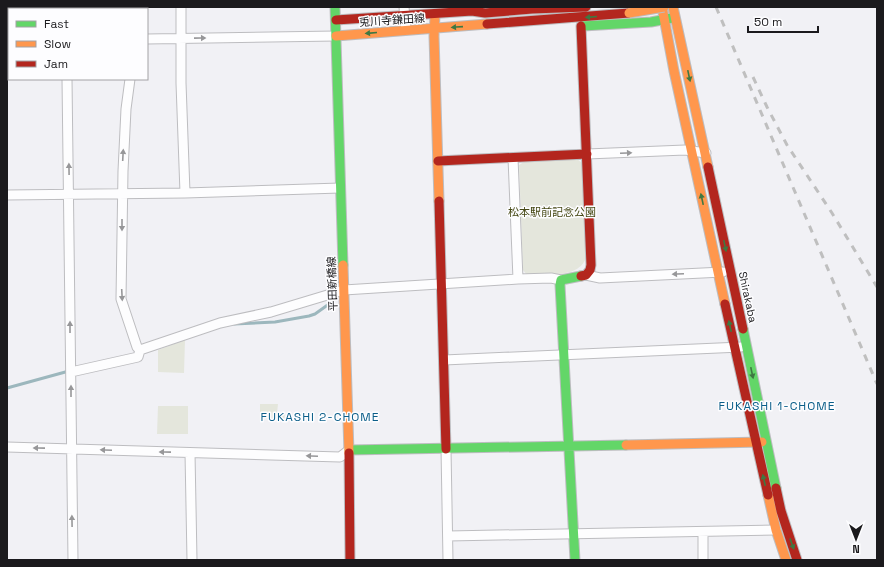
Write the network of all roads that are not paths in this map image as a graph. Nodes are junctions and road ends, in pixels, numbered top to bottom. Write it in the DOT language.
graph roads {
  1 [pos="181,7"];
  2 [pos="335,7"];
  3 [pos="487,7"];
  4 [pos="586,7"];
  5 [pos="663,7"];
  6 [pos="673,7"];
  7 [pos="472,11"];
  8 [pos="404,12"];
  9 [pos="435,14"];
  10 [pos="676,17"];
  11 [pos="664,19"];
  12 [pos="336,20"];
  13 [pos="480,25"];
  14 [pos="581,26"];
  15 [pos="434,29"];
  16 [pos="406,30"];
  17 [pos="336,36"];
  18 [pos="181,38"];
  19 [pos="148,39"];
  20 [pos="68,80"];
  21 [pos="130,80"];
  22 [pos="692,150"];
  23 [pos="706,153"];
  24 [pos="587,154"];
  25 [pos="513,158"];
  26 [pos="438,161"];
  27 [pos="340,188"];
  28 [pos="185,193"];
  29 [pos="122,194"];
  30 [pos="7,195"];
  31 [pos="69,195"];
  32 [pos="718,272"];
  33 [pos="730,272"];
  34 [pos="586,275"];
  35 [pos="518,279"];
  36 [pos="561,280"];
  37 [pos="442,284"];
  38 [pos="344,290"];
  39 [pos="746,347"];
  40 [pos="734,348"];
  41 [pos="139,352"];
  42 [pos="563,354"];
  43 [pos="444,360"];
  44 [pos="71,369"];
  45 [pos="755,442"];
  46 [pos="766,442"];
  47 [pos="569,446"];
  48 [pos="7,447"];
  49 [pos="71,448"];
  50 [pos="446,449"];
  51 [pos="349,450"];
  52 [pos="190,452"];
  53 [pos="776,530"];
  54 [pos="702,532"];
  55 [pos="574,534"];
  56 [pos="448,536"];
  57 [pos="73,560"];
  58 [pos="192,560"];
  59 [pos="350,560"];
  60 [pos="448,560"];
  61 [pos="575,560"];
  62 [pos="703,560"];
  63 [pos="786,560"];
  64 [pos="797,560"];
  1 -- 18 [label="street"];
  2 -- 12 [label="street, 平田新橋線"];
  3 -- 7 [label="street"];
  4 -- 7 [label="street, 兎川寺鎌田線"];
  5 -- 11 [label="street"];
  5 -- 13 [label="street, 兎川寺鎌田線, one-way, bridge"];
  6 -- 10 [label="street, Shirakaba"];
  7 -- 9 [label="street, 兎川寺鎌田線"];
  8 -- 9 [label="street, 兎川寺鎌田線"];
  8 -- 12 [label="street, 兎川寺鎌田線"];
  8 -- 16 [label="street"];
  9 -- 15 [label="street"];
  10 -- 11 [label="street"];
  10 -- 23 [label="street, Shirakaba, one-way"];
  11 -- 14 [label="street"];
  11 -- 22 [label="street"];
  12 -- 17 [label="street, 平田新橋線"];
  13 -- 14 [label="street"];
  13 -- 15 [label="street, 兎川寺鎌田線, one-way"];
  14 -- 24 [label="street"];
  15 -- 16 [label="street, 兎川寺鎌田線"];
  15 -- 26 [label="street"];
  16 -- 17 [label="street, 兎川寺鎌田線, one-way"];
  18 -- 17 [label="street, one-way"];
  17 -- 27 [label="street, 平田新橋線"];
  18 -- 19 [label="street"];
  18 -- 28 [label="street"];
  31 -- 20 [label="street, one-way"];
  29 -- 21 [label="street, one-way"];
  22 -- 23 [label="street"];
  24 -- 22 [label="street, one-way"];
  32 -- 22 [label="street, one-way"];
  23 -- 33 [label="street, Shirakaba, one-way"];
  24 -- 25 [label="street"];
  24 -- 34 [label="street"];
  25 -- 26 [label="street"];
  25 -- 35 [label="street"];
  26 -- 37 [label="street"];
  27 -- 28 [label="street"];
  27 -- 38 [label="street, 平田新橋線"];
  28 -- 29 [label="street"];
  29 -- 31 [label="street"];
  29 -- 41 [label="street, one-way"];
  30 -- 31 [label="street"];
  44 -- 31 [label="street, one-way"];
  32 -- 33 [label="street"];
  32 -- 34 [label="street, one-way"];
  40 -- 32 [label="street, one-way"];
  33 -- 39 [label="street, Shirakaba"];
  34 -- 36 [label="street"];
  35 -- 36 [label="street"];
  35 -- 37 [label="street"];
  36 -- 42 [label="street"];
  37 -- 38 [label="street"];
  37 -- 43 [label="street"];
  38 -- 41 [label="street"];
  38 -- 51 [label="street, 平田新橋線"];
  39 -- 40 [label="street"];
  39 -- 46 [label="street, Shirakaba, one-way"];
  40 -- 42 [label="street"];
  40 -- 45 [label="street"];
  41 -- 44 [label="street"];
  42 -- 43 [label="street"];
  42 -- 47 [label="street"];
  43 -- 50 [label="street"];
  49 -- 44 [label="street, one-way"];
  45 -- 46 [label="street"];
  45 -- 47 [label="street"];
  53 -- 45 [label="street, one-way"];
  46 -- 64 [label="street, Shirakaba, one-way"];
  47 -- 50 [label="street"];
  47 -- 55 [label="street"];
  49 -- 48 [label="street, one-way"];
  52 -- 49 [label="street, one-way"];
  57 -- 49 [label="street, one-way"];
  50 -- 51 [label="street"];
  50 -- 56 [label="street"];
  51 -- 52 [label="street, one-way"];
  51 -- 59 [label="street, 平田新橋線"];
  52 -- 58 [label="street"];
  53 -- 54 [label="street"];
  53 -- 63 [label="street"];
  54 -- 55 [label="street"];
  54 -- 62 [label="street"];
  55 -- 56 [label="street"];
  55 -- 61 [label="street"];
  56 -- 60 [label="street"];
}
